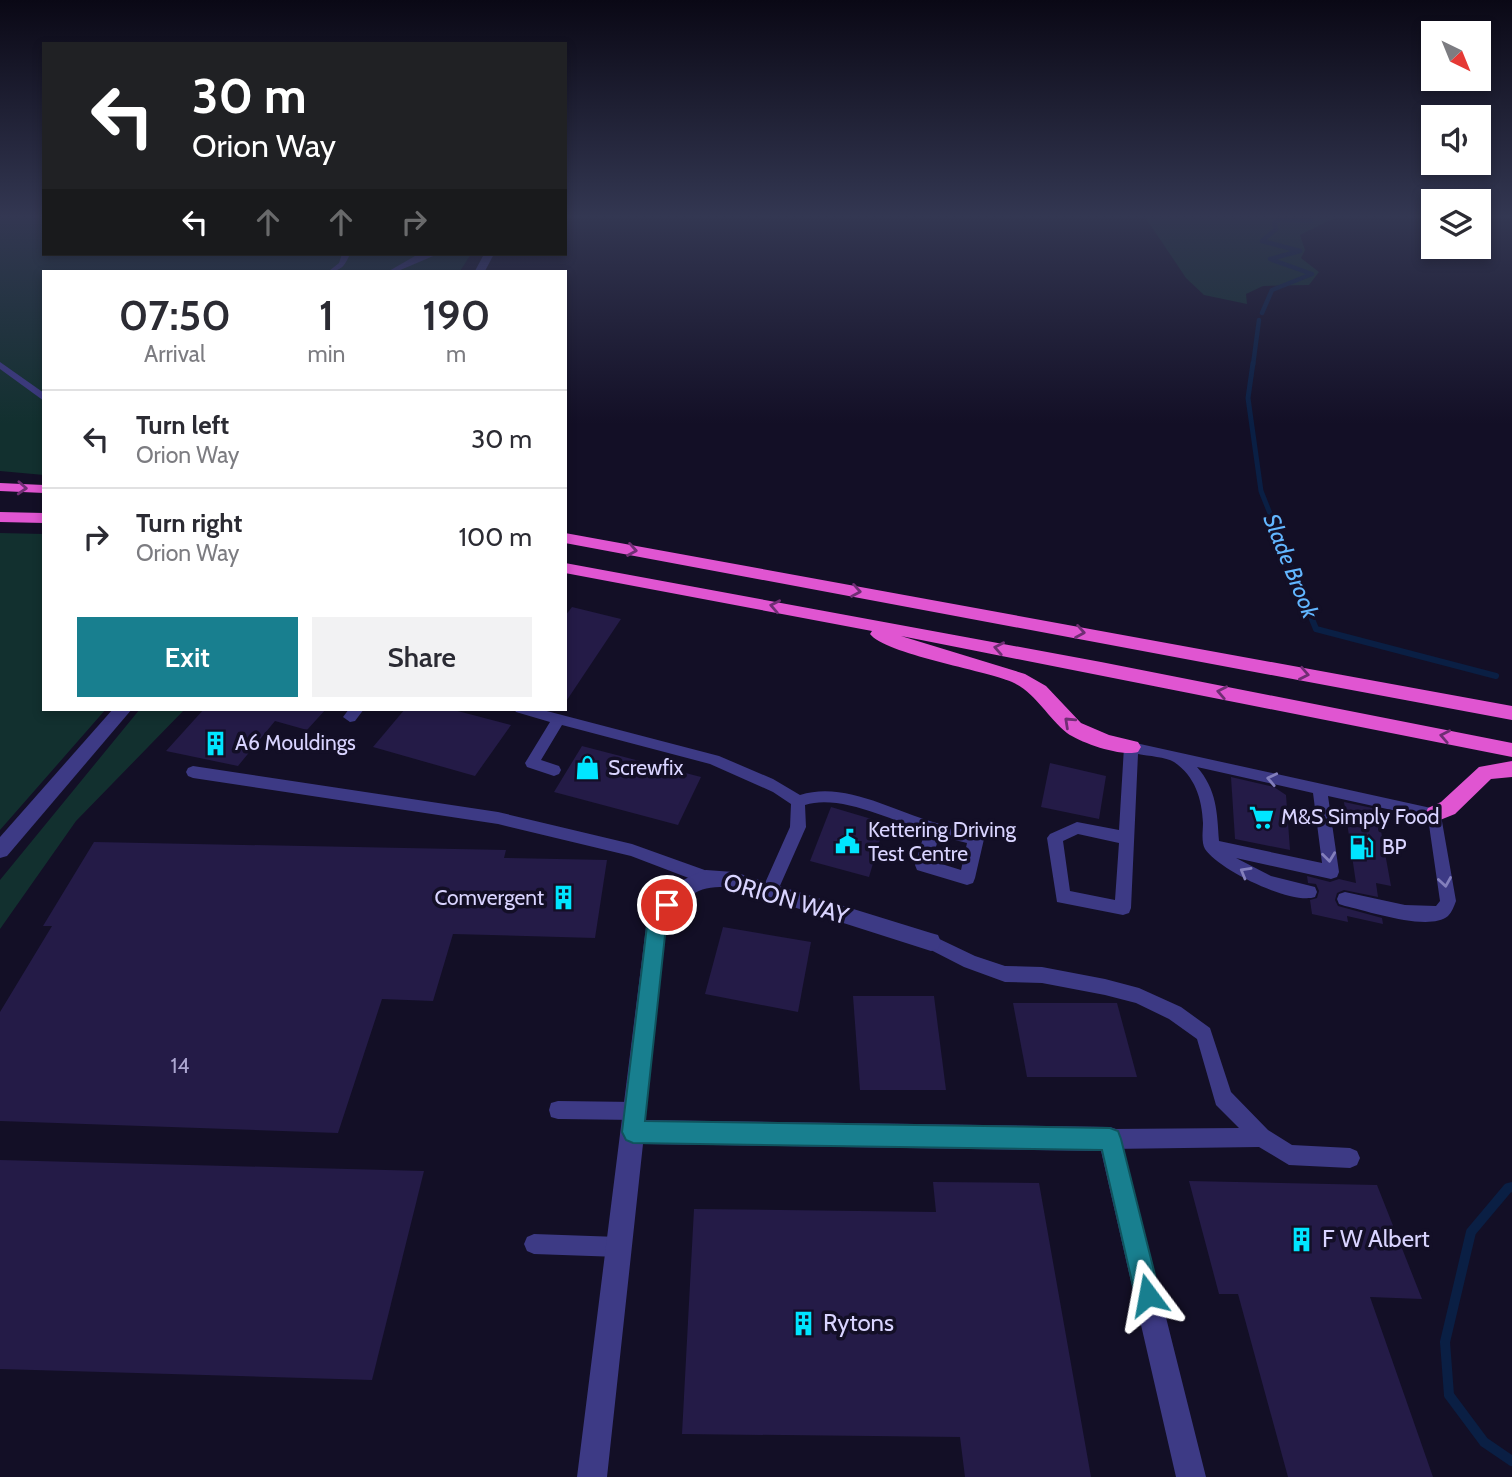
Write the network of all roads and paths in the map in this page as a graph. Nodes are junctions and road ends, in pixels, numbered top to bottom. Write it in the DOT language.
graph roads {
  1 [pos="0,365"];
  2 [pos="42,396"];
  3 [pos="0,487"];
  4 [pos="42,489"];
  5 [pos="0,517"];
  6 [pos="42,518"];
  7 [pos="567,538"];
  8 [pos="567,568"];
  9 [pos="839,618"];
  10 [pos="121,711"];
  11 [pos="529,711"];
  12 [pos="1512,713"];
  13 [pos="559,719"];
  14 [pos="1131,747"];
  15 [pos="1512,750"];
  16 [pos="1176,757"];
  17 [pos="1512,769"];
  18 [pos="554,770"];
  19 [pos="193,772"];
  20 [pos="1320,789"];
  21 [pos="798,801"];
  22 [pos="1435,814"];
  23 [pos="933,828"];
  24 [pos="1126,838"];
  25 [pos="1211,845"];
  26 [pos="0,850"];
  27 [pos="707,878"];
  28 [pos="769,892"];
  29 [pos="1309,892"];
  30 [pos="1345,899"];
  31 [pos="931,942"];
  32 [pos="558,1111"];
  33 [pos="634,1122"];
  34 [pos="1261,1137"];
  35 [pos="1110,1139"];
  36 [pos="1350,1158"];
  37 [pos="534,1244"];
  38 [pos="619,1247"];
  39 [pos="592,1477"];
  40 [pos="1191,1477"];
  1 -- 2 [label="lane"];
  3 -- 4 [label="highway, one-way"];
  5 -- 6 [label="highway"];
  7 -- 12 [label="highway, one-way"];
  9 -- 8 [label="highway, one-way"];
  14 -- 9 [label="highway, one-way"];
  15 -- 9 [label="highway, one-way"];
  10 -- 26 [label="street"];
  11 -- 13 [label="lane"];
  13 -- 18 [label="lane"];
  13 -- 21 [label="lane"];
  14 -- 16 [label="lane"];
  14 -- 24 [label="lane"];
  20 -- 16 [label="lane, one-way"];
  16 -- 25 [label="lane"];
  17 -- 22 [label="highway"];
  19 -- 27 [label="lane"];
  20 -- 22 [label="lane"];
  20 -- 25 [label="lane, one-way"];
  21 -- 23 [label="lane"];
  21 -- 28 [label="lane"];
  22 -- 30 [label="lane, one-way"];
  24 -- 24 [label="lane"];
  29 -- 25 [label="lane, one-way"];
  27 -- 28 [label="street, ORION WAY"];
  27 -- 33 [label="street, ORION WAY"];
  28 -- 31 [label="street, ORION WAY"];
  31 -- 34 [label="lane"];
  32 -- 33 [label="lane"];
  33 -- 35 [label="street"];
  33 -- 38 [label="street, ORION WAY"];
  34 -- 35 [label="lane"];
  34 -- 36 [label="lane"];
  35 -- 40 [label="street"];
  37 -- 38 [label="lane"];
  38 -- 39 [label="street, ORION WAY"];
}
